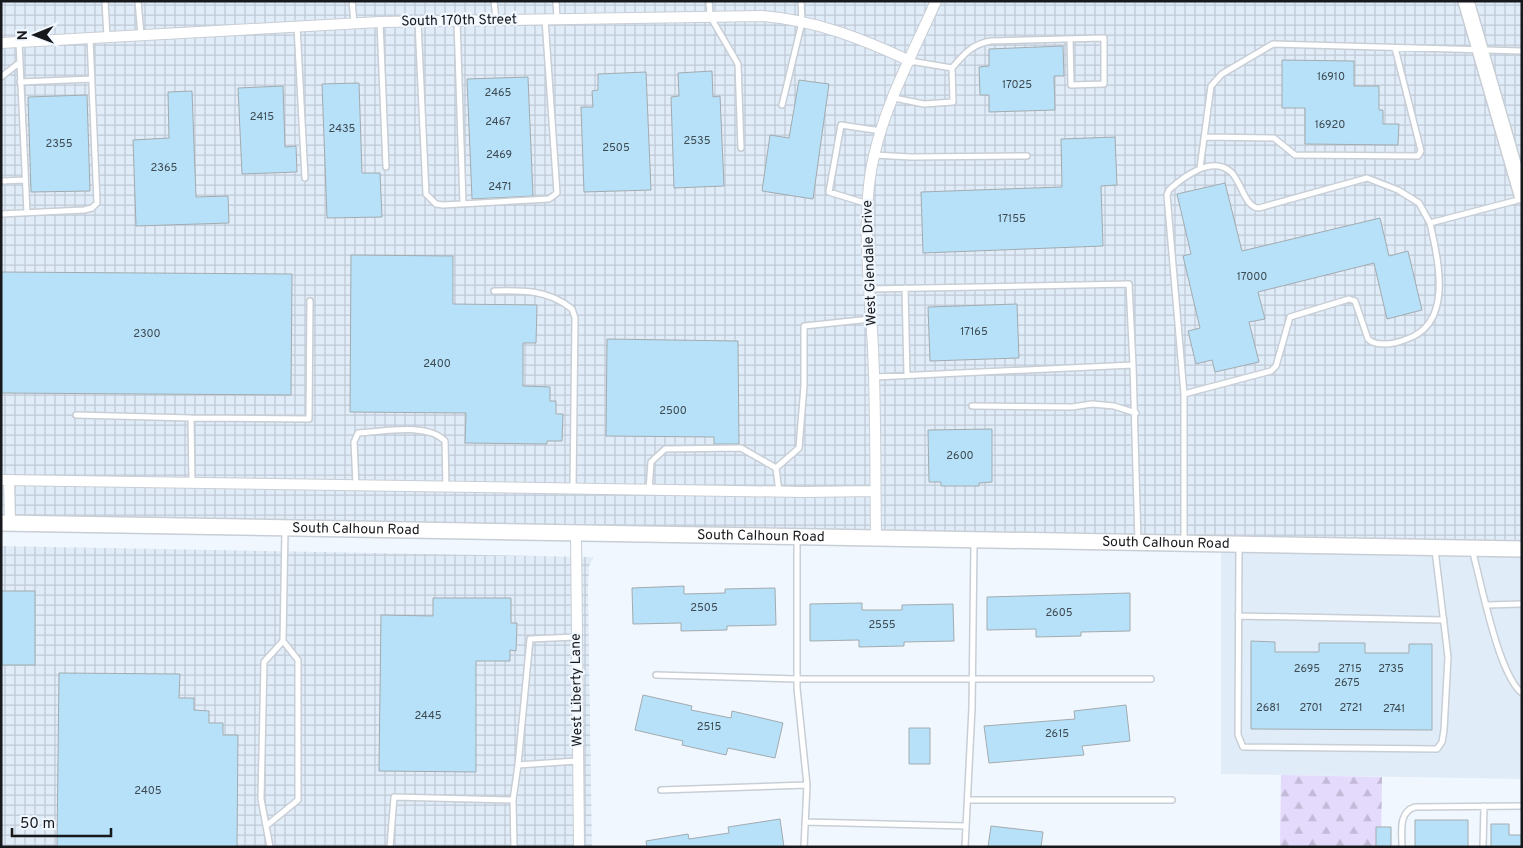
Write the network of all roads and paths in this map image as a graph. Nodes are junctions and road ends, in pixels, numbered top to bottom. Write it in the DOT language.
graph roads {
  1 [pos="105,1"];
  2 [pos="138,1"];
  3 [pos="352,1"];
  4 [pos="494,1"];
  5 [pos="556,1"];
  6 [pos="709,1"];
  7 [pos="801,1"];
  8 [pos="936,1"];
  9 [pos="1466,1"];
  10 [pos="710,16"];
  11 [pos="545,19"];
  12 [pos="557,19"];
  13 [pos="496,20"];
  14 [pos="457,21"];
  15 [pos="380,22"];
  16 [pos="418,22"];
  17 [pos="802,22"];
  18 [pos="354,24"];
  19 [pos="297,26"];
  20 [pos="141,35"];
  21 [pos="107,37"];
  22 [pos="90,38"];
  23 [pos="1070,39"];
  24 [pos="19,42"];
  25 [pos="1,43"];
  26 [pos="1396,48"];
  27 [pos="1480,51"];
  28 [pos="1522,51"];
  29 [pos="910,61"];
  30 [pos="19,63"];
  31 [pos="952,68"];
  32 [pos="1,77"];
  33 [pos="92,79"];
  34 [pos="20,82"];
  35 [pos="894,98"];
  36 [pos="782,105"];
  37 [pos="881,131"];
  38 [pos="1204,137"];
  39 [pos="741,148"];
  40 [pos="874,155"];
  41 [pos="1027,156"];
  42 [pos="386,167"];
  43 [pos="1200,168"];
  44 [pos="305,178"];
  45 [pos="25,180"];
  46 [pos="1,181"];
  47 [pos="1522,195"];
  48 [pos="1522,200"];
  49 [pos="463,204"];
  50 [pos="868,204"];
  51 [pos="27,213"];
  52 [pos="1,214"];
  53 [pos="1430,223"];
  54 [pos="905,288"];
  55 [pos="870,289"];
  56 [pos="494,291"];
  57 [pos="310,300"];
  58 [pos="871,319"];
  59 [pos="1133,365"];
  60 [pos="906,375"];
  61 [pos="874,377"];
  62 [pos="1184,394"];
  63 [pos="972,406"];
  64 [pos="1136,413"];
  65 [pos="76,415"];
  66 [pos="191,418"];
  67 [pos="776,468"];
  68 [pos="5,480"];
  69 [pos="192,483"];
  70 [pos="356,486"];
  71 [pos="446,488"];
  72 [pos="573,490"];
  73 [pos="649,490"];
  74 [pos="874,491"];
  75 [pos="779,492"];
  76 [pos="5,523"];
  77 [pos="285,527"];
  78 [pos="576,532"];
  79 [pos="797,536"];
  80 [pos="876,538"];
  81 [pos="974,539"];
  82 [pos="1138,542"];
  83 [pos="1184,543"];
  84 [pos="1239,544"];
  85 [pos="1435,547"];
  86 [pos="1471,548"];
  87 [pos="1522,549"];
  88 [pos="1522,604"];
  89 [pos="1487,605"];
  90 [pos="1238,616"];
  91 [pos="1444,620"];
  92 [pos="576,637"];
  93 [pos="283,641"];
  94 [pos="656,675"];
  95 [pos="972,677"];
  96 [pos="797,679"];
  97 [pos="1151,679"];
  98 [pos="1522,693"];
  99 [pos="577,761"];
  100 [pos="518,765"];
  101 [pos="807,785"];
  102 [pos="661,790"];
  103 [pos="513,800"];
  104 [pos="968,800"];
  105 [pos="1172,800"];
  106 [pos="1484,806"];
  107 [pos="1522,806"];
  108 [pos="805,822"];
  109 [pos="266,826"];
  110 [pos="966,826"];
  111 [pos="270,847"];
  112 [pos="390,847"];
  113 [pos="514,847"];
  114 [pos="579,847"];
  115 [pos="804,847"];
  116 [pos="965,847"];
  117 [pos="1402,847"];
  118 [pos="1483,847"];
  1 -- 21 [label="lane"];
  2 -- 20 [label="lane"];
  3 -- 18 [label="lane"];
  4 -- 13 [label="lane"];
  5 -- 12 [label="lane"];
  6 -- 10 [label="lane"];
  7 -- 17 [label="lane"];
  8 -- 29 [label="street, West Glendale Drive"];
  9 -- 27 [label="street"];
  10 -- 12 [label="street, South 170th Street"];
  10 -- 17 [label="street, South 170th Street"];
  10 -- 39 [label="lane"];
  11 -- 12 [label="street, South 170th Street"];
  11 -- 13 [label="street, South 170th Street"];
  11 -- 49 [label="lane"];
  13 -- 14 [label="street, South 170th Street"];
  14 -- 16 [label="street, South 170th Street"];
  14 -- 49 [label="lane"];
  15 -- 16 [label="street, South 170th Street"];
  15 -- 18 [label="street, South 170th Street"];
  15 -- 42 [label="lane"];
  16 -- 49 [label="lane"];
  17 -- 29 [label="street, South 170th Street"];
  17 -- 36 [label="lane"];
  18 -- 19 [label="street, South 170th Street"];
  19 -- 20 [label="street, South 170th Street"];
  19 -- 44 [label="lane"];
  20 -- 21 [label="street, South 170th Street"];
  21 -- 22 [label="street, South 170th Street"];
  22 -- 24 [label="street, South 170th Street"];
  22 -- 33 [label="lane"];
  23 -- 23 [label="lane"];
  23 -- 31 [label="lane"];
  24 -- 25 [label="street, South 170th Street"];
  24 -- 30 [label="lane"];
  26 -- 27 [label="lane"];
  26 -- 38 [label="lane"];
  26 -- 38 [label="lane"];
  27 -- 28 [label="lane"];
  27 -- 47 [label="street"];
  29 -- 31 [label="lane"];
  29 -- 35 [label="street, West Glendale Drive"];
  30 -- 32 [label="lane"];
  30 -- 34 [label="lane"];
  31 -- 35 [label="lane"];
  33 -- 34 [label="lane"];
  33 -- 51 [label="lane"];
  34 -- 45 [label="lane"];
  35 -- 37 [label="street, West Glendale Drive"];
  37 -- 40 [label="street, West Glendale Drive"];
  37 -- 50 [label="lane"];
  38 -- 43 [label="lane"];
  40 -- 41 [label="lane"];
  40 -- 50 [label="street, West Glendale Drive"];
  43 -- 53 [label="lane"];
  43 -- 62 [label="lane"];
  45 -- 46 [label="lane"];
  45 -- 51 [label="lane"];
  48 -- 53 [label="lane"];
  50 -- 55 [label="street, West Glendale Drive"];
  51 -- 52 [label="lane"];
  53 -- 62 [label="lane"];
  54 -- 55 [label="lane"];
  54 -- 59 [label="lane"];
  54 -- 60 [label="lane"];
  55 -- 58 [label="street, West Glendale Drive"];
  56 -- 72 [label="lane"];
  57 -- 66 [label="lane"];
  58 -- 61 [label="street, West Glendale Drive"];
  58 -- 67 [label="lane"];
  59 -- 60 [label="lane"];
  59 -- 64 [label="lane"];
  60 -- 61 [label="lane"];
  61 -- 74 [label="street, West Glendale Drive"];
  62 -- 83 [label="lane"];
  63 -- 64 [label="lane"];
  64 -- 82 [label="lane"];
  65 -- 66 [label="lane"];
  66 -- 69 [label="lane"];
  67 -- 73 [label="lane"];
  67 -- 75 [label="lane"];
  68 -- 69 [label="street"];
  68 -- 76 [label="street"];
  69 -- 70 [label="street"];
  70 -- 71 [label="street"];
  70 -- 71 [label="lane"];
  71 -- 72 [label="street"];
  72 -- 73 [label="street"];
  73 -- 75 [label="street"];
  74 -- 75 [label="street"];
  74 -- 80 [label="street, West Glendale Drive"];
  76 -- 77 [label="street, South Calhoun Road"];
  77 -- 78 [label="street, South Calhoun Road"];
  77 -- 93 [label="lane"];
  78 -- 79 [label="street, South Calhoun Road"];
  78 -- 92 [label="street, West Liberty Lane"];
  79 -- 80 [label="street, South Calhoun Road"];
  79 -- 96 [label="lane"];
  80 -- 81 [label="street, South Calhoun Road"];
  81 -- 82 [label="street, South Calhoun Road"];
  81 -- 95 [label="lane"];
  82 -- 83 [label="street, South Calhoun Road"];
  83 -- 84 [label="street, South Calhoun Road"];
  84 -- 85 [label="street, South Calhoun Road"];
  84 -- 90 [label="lane"];
  85 -- 86 [label="street, South Calhoun Road"];
  85 -- 91 [label="lane"];
  86 -- 87 [label="street, South Calhoun Road"];
  86 -- 89 [label="lane"];
  88 -- 89 [label="lane"];
  89 -- 98 [label="lane"];
  90 -- 91 [label="lane"];
  90 -- 91 [label="lane"];
  92 -- 99 [label="street, West Liberty Lane"];
  92 -- 100 [label="lane"];
  93 -- 109 [label="lane"];
  93 -- 109 [label="lane"];
  94 -- 96 [label="lane"];
  95 -- 96 [label="lane"];
  95 -- 97 [label="lane"];
  95 -- 104 [label="lane"];
  96 -- 101 [label="lane"];
  99 -- 100 [label="lane"];
  99 -- 114 [label="street, West Liberty Lane"];
  100 -- 103 [label="lane"];
  101 -- 102 [label="lane"];
  101 -- 108 [label="lane"];
  103 -- 112 [label="lane"];
  103 -- 113 [label="lane"];
  104 -- 105 [label="lane"];
  104 -- 110 [label="lane"];
  106 -- 107 [label="lane"];
  106 -- 117 [label="lane"];
  106 -- 118 [label="lane"];
  108 -- 110 [label="lane"];
  108 -- 115 [label="lane"];
  109 -- 111 [label="lane"];
  110 -- 116 [label="lane"];
}
